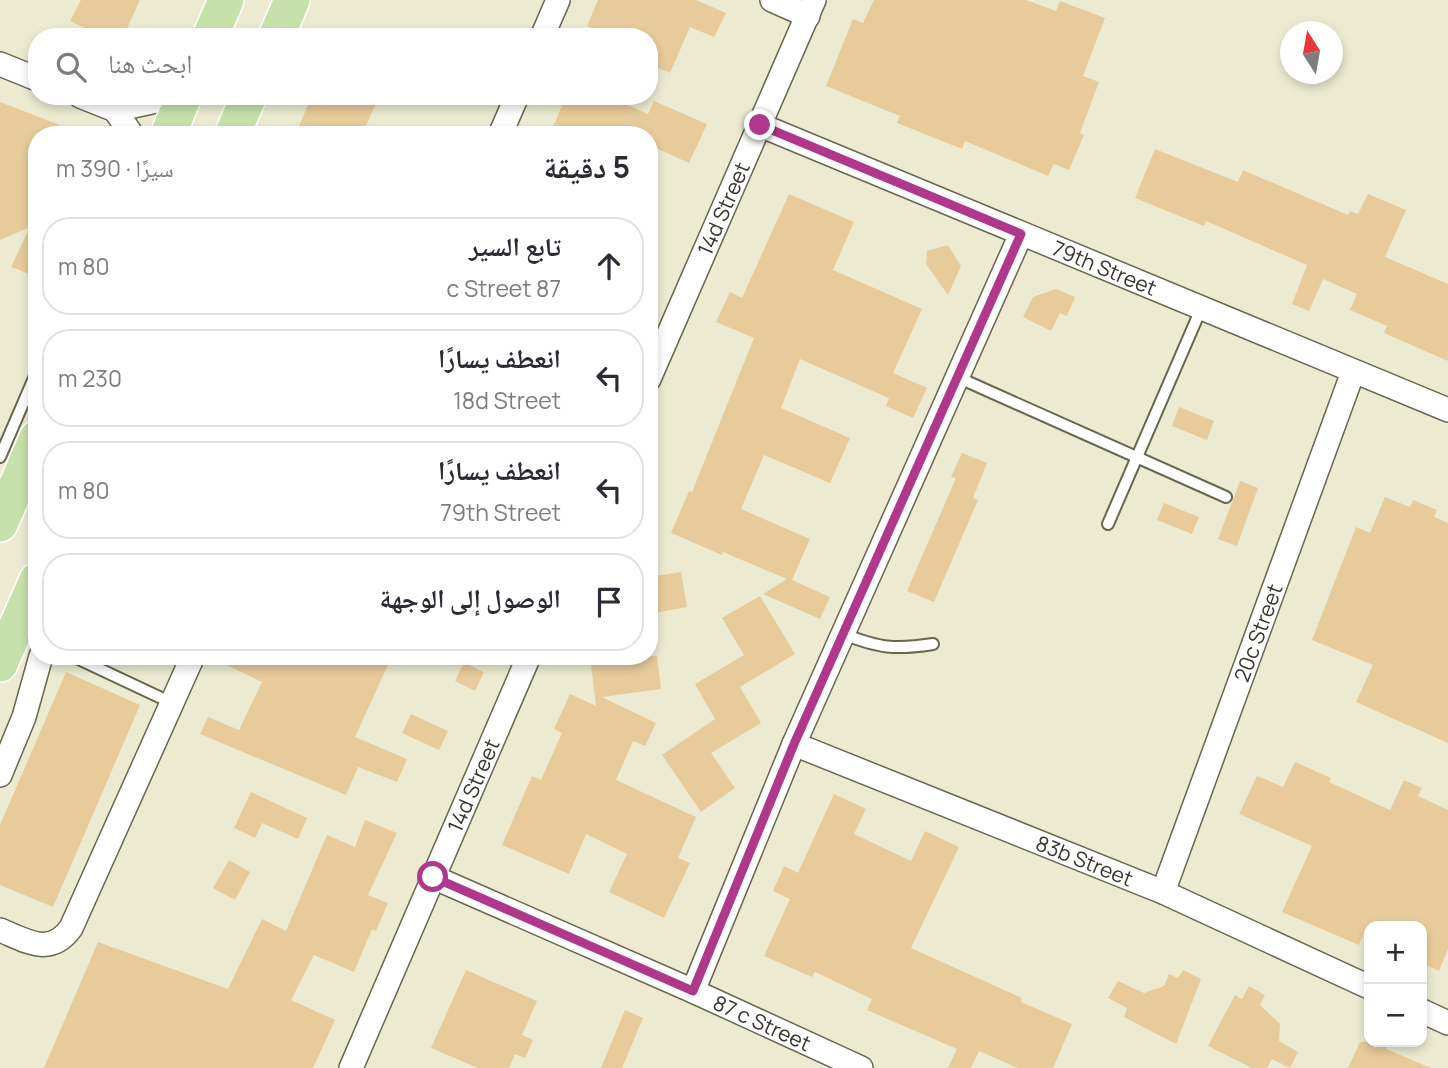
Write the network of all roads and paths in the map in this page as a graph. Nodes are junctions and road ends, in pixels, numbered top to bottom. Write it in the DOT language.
graph roads {
  1 [pos="292,0"];
  2 [pos="558,0"];
  3 [pos="772,0"];
  4 [pos="811,8"];
  5 [pos="280,28"];
  6 [pos="546,28"];
  7 [pos="0,64"];
  8 [pos="28,75"];
  9 [pos="102,105"];
  10 [pos="139,105"];
  11 [pos="179,105"];
  12 [pos="245,105"];
  13 [pos="513,105"];
  14 [pos="115,110"];
  15 [pos="760,125"];
  16 [pos="126,126"];
  17 [pos="171,126"];
  18 [pos="236,126"];
  19 [pos="504,126"];
  20 [pos="1021,234"];
  21 [pos="1201,309"];
  22 [pos="658,358"];
  23 [pos="1353,372"];
  24 [pos="957,377"];
  25 [pos="28,392"];
  26 [pos="1448,410"];
  27 [pos="0,457"];
  28 [pos="1137,458"];
  29 [pos="28,459"];
  30 [pos="1226,497"];
  31 [pos="0,524"];
  32 [pos="1108,524"];
  33 [pos="28,600"];
  34 [pos="843,634"];
  35 [pos="933,644"];
  36 [pos="0,664"];
  37 [pos="38,665"];
  38 [pos="91,665"];
  39 [pos="189,665"];
  40 [pos="525,665"];
  41 [pos="172,703"];
  42 [pos="794,744"];
  43 [pos="0,775"];
  44 [pos="433,877"];
  45 [pos="1163,892"];
  46 [pos="0,930"];
  47 [pos="1364,985"];
  48 [pos="693,991"];
  49 [pos="1427,1013"];
  50 [pos="1448,1023"];
  51 [pos="351,1068"];
  52 [pos="861,1068"];
  1 -- 5 [label="main road"];
  2 -- 6 [label="street"];
  3 -- 4 [label="street"];
  4 -- 15 [label="street, 14d Street"];
  7 -- 8 [label="street"];
  9 -- 14 [label="street"];
  10 -- 14 [label="street"];
  11 -- 17 [label="main road"];
  12 -- 18 [label="main road"];
  13 -- 19 [label="street"];
  14 -- 16 [label="street"];
  15 -- 20 [label="street, 79th Street"];
  15 -- 22 [label="street, 14d Street"];
  20 -- 21 [label="street, 79th Street"];
  20 -- 24 [label="street"];
  21 -- 23 [label="street, 79th Street"];
  21 -- 28 [label="lane"];
  23 -- 26 [label="street, 79th Street"];
  23 -- 45 [label="street, 20c Street"];
  24 -- 28 [label="lane"];
  24 -- 34 [label="street"];
  25 -- 27 [label="lane"];
  28 -- 30 [label="lane"];
  28 -- 32 [label="lane"];
  29 -- 31 [label="main road"];
  33 -- 36 [label="main road"];
  34 -- 35 [label="lane"];
  34 -- 42 [label="street"];
  37 -- 43 [label="street"];
  38 -- 41 [label="lane"];
  39 -- 41 [label="street"];
  40 -- 44 [label="street, 14d Street"];
  41 -- 46 [label="street"];
  42 -- 45 [label="street, 83b Street"];
  42 -- 48 [label="street"];
  44 -- 48 [label="street, 87 c Street"];
  44 -- 51 [label="street, 14d Street"];
  45 -- 47 [label="street, 83b Street"];
  48 -- 52 [label="street, 87 c Street"];
  49 -- 50 [label="street"];
}
